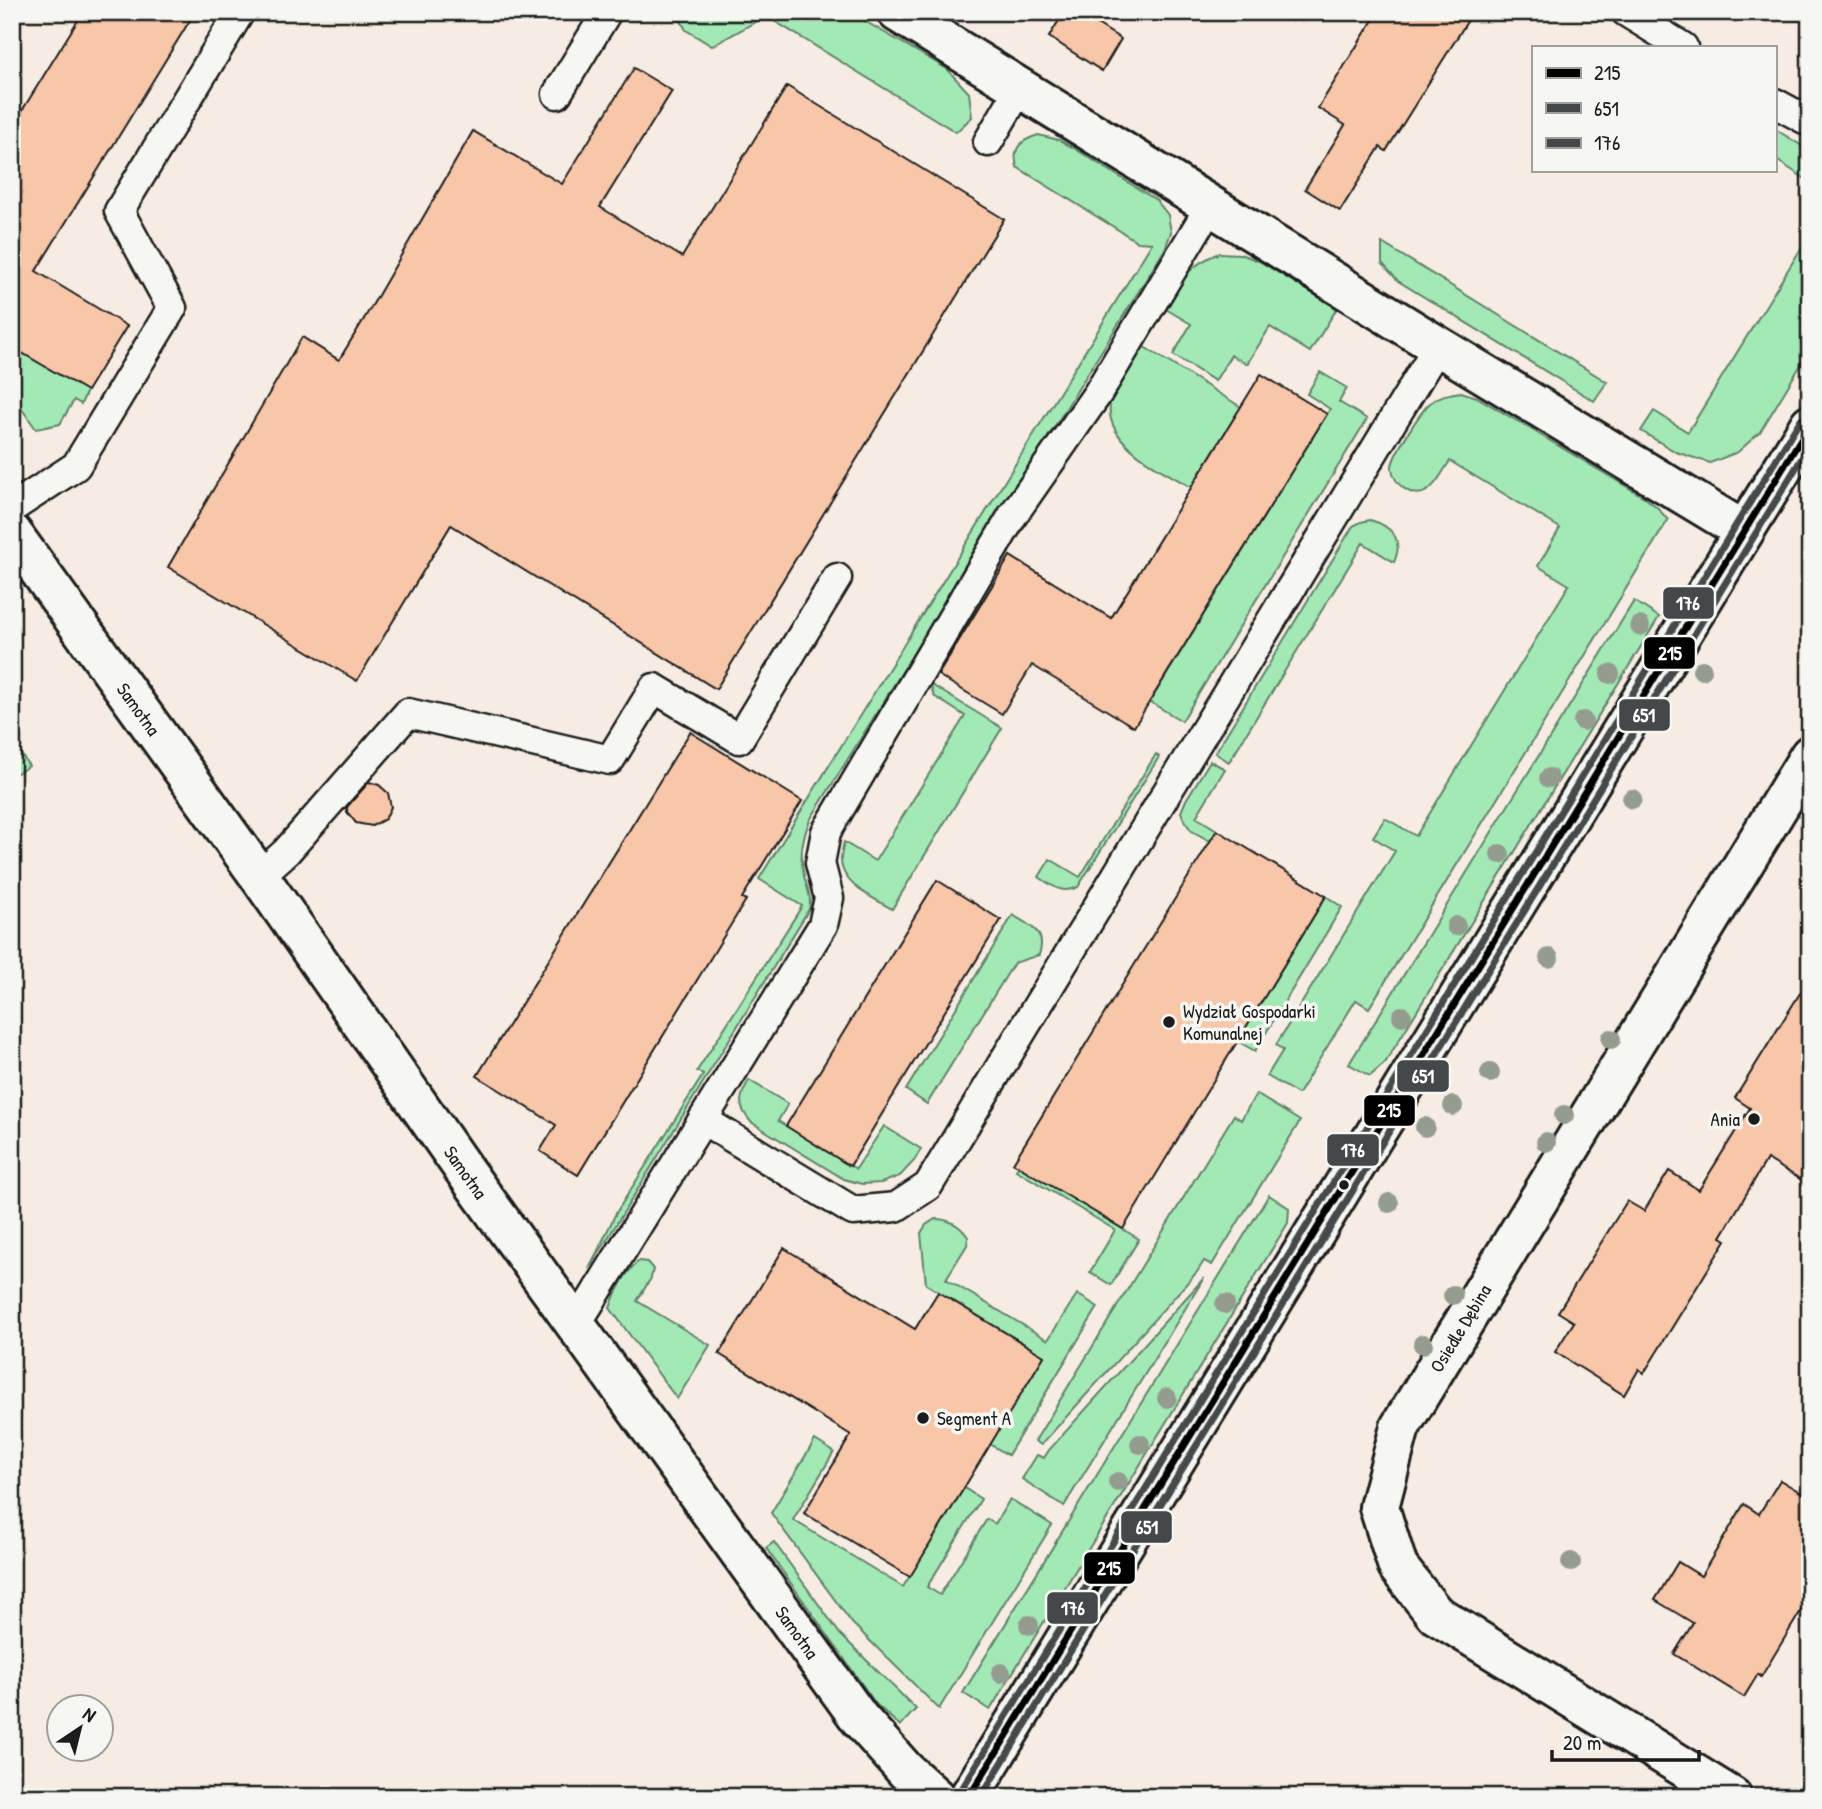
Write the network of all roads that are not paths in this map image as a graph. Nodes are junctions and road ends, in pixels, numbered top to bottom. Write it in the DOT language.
graph roads {
  1 [pos="240,12"];
  2 [pos="607,12"];
  3 [pos="897,12"];
  4 [pos="1626,12"];
  5 [pos="1681,46"];
  6 [pos="1020,88"];
  7 [pos="557,94"];
  8 [pos="1776,104"];
  9 [pos="1810,122"];
  10 [pos="988,142"];
  11 [pos="1211,205"];
  12 [pos="1438,346"];
  13 [pos="1810,424"];
  14 [pos="12,508"];
  15 [pos="1744,531"];
  16 [pos="12,533"];
  17 [pos="837,579"];
  18 [pos="1810,755"];
  19 [pos="259,876"];
  20 [pos="703,1120"];
  21 [pos="576,1325"];
  22 [pos="935,1797"];
  23 [pos="970,1797"];
  24 [pos="1732,1797"];
  1 -- 14 [label="lane"];
  2 -- 7 [label="lane"];
  3 -- 6 [label="street"];
  4 -- 5 [label="lane"];
  6 -- 10 [label="lane"];
  6 -- 11 [label="street"];
  8 -- 9 [label="lane"];
  11 -- 12 [label="street"];
  11 -- 20 [label="lane"];
  12 -- 15 [label="street"];
  12 -- 20 [label="lane"];
  13 -- 15 [label="street"];
  15 -- 23 [label="street"];
  16 -- 19 [label="street, Samotna"];
  17 -- 19 [label="lane"];
  18 -- 24 [label="street, Osiedle Dębina"];
  19 -- 21 [label="street, Samotna"];
  20 -- 21 [label="lane"];
  21 -- 22 [label="street, Samotna"];
}
